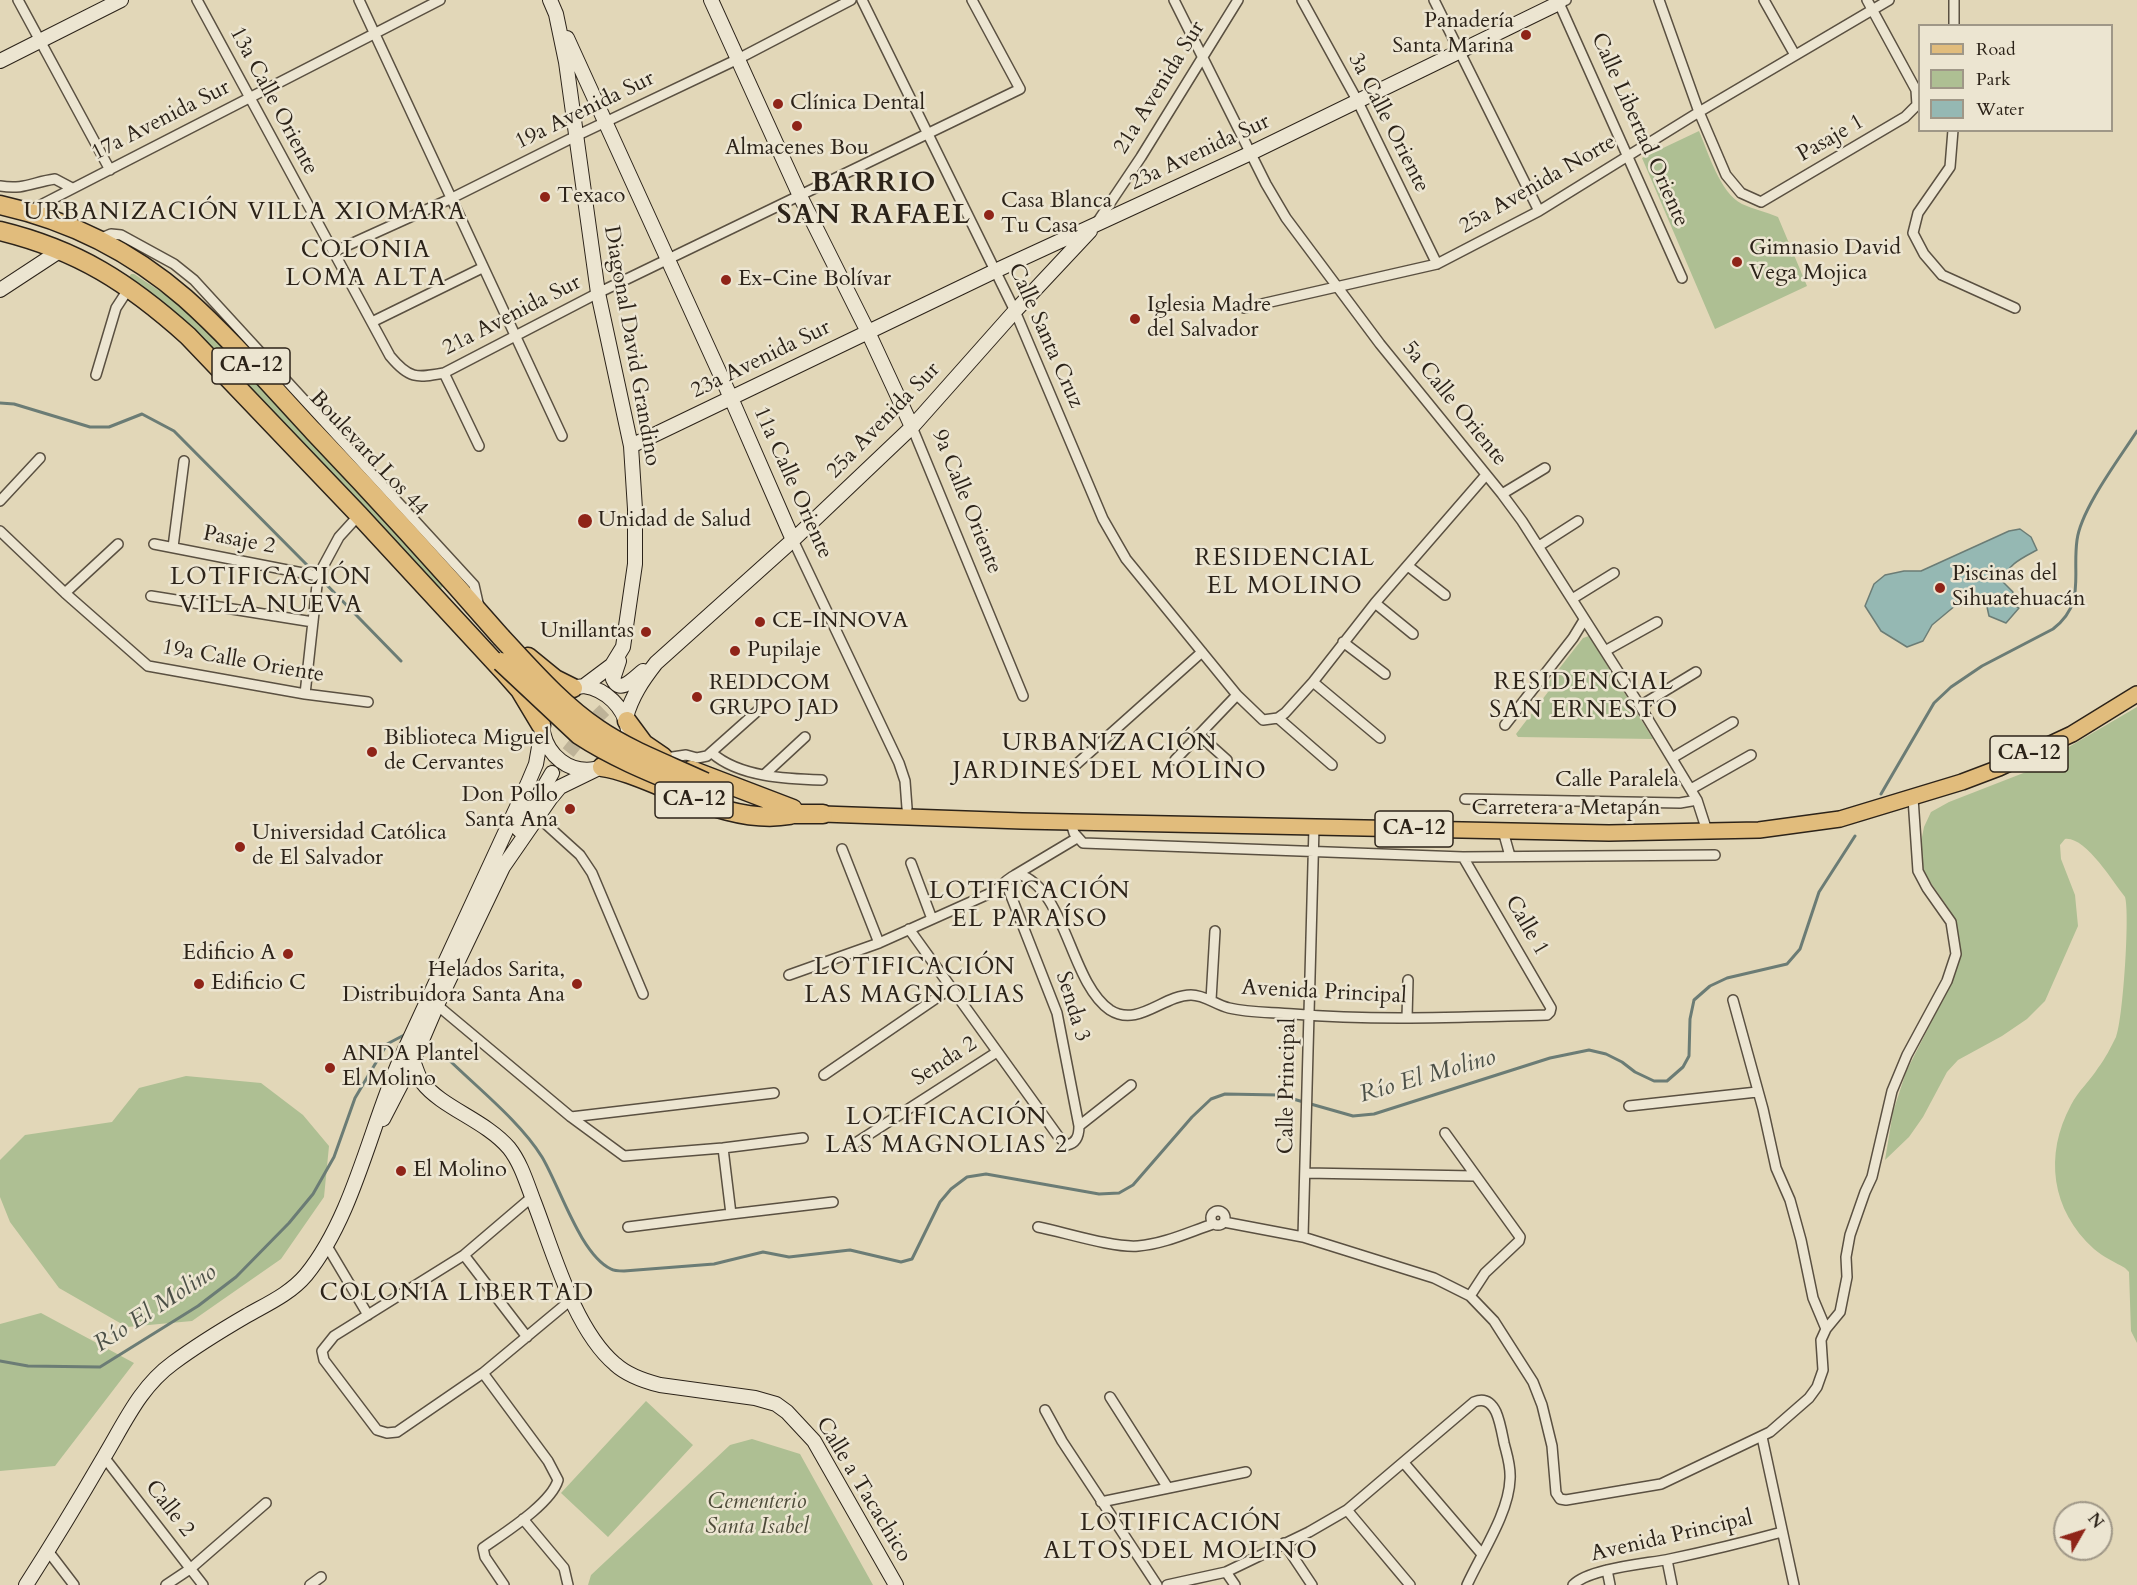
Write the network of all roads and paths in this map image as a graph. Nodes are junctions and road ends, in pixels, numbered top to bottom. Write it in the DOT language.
graph roads {
  1 [pos="18,0"];
  2 [pos="121,0"];
  3 [pos="197,0"];
  4 [pos="358,0"];
  5 [pos="441,0"];
  6 [pos="550,0"];
  7 [pos="711,0"];
  8 [pos="851,0"];
  9 [pos="862,0"];
  10 [pos="972,0"];
  11 [pos="1174,0"];
  12 [pos="1238,0"];
  13 [pos="1302,0"];
  14 [pos="1434,0"];
  15 [pos="1659,0"];
  16 [pos="1764,0"];
  17 [pos="1867,0"];
  18 [pos="1889,0"];
  19 [pos="1954,0"];
  20 [pos="1561,1"];
  21 [pos="1872,10"];
  22 [pos="556,14"];
  23 [pos="1954,24"];
  24 [pos="375,34"];
  25 [pos="42,42"];
  26 [pos="1459,51"];
  27 [pos="1795,55"];
  28 [pos="1204,57"];
  29 [pos="738,59"];
  30 [pos="0,62"];
  31 [pos="249,98"];
  32 [pos="1357,100"];
  33 [pos="1699,112"];
  34 [pos="605,122"];
  35 [pos="1953,132"];
  36 [pos="928,133"];
  37 [pos="576,136"];
  38 [pos="1251,153"];
  39 [pos="1628,156"];
  40 [pos="110,170"];
  41 [pos="0,186"];
  42 [pos="72,188"];
  43 [pos="800,196"];
  44 [pos="450,199"];
  45 [pos="0,205"];
  46 [pos="28,211"];
  47 [pos="1539,211"];
  48 [pos="1095,226"];
  49 [pos="0,231"];
  50 [pos="98,240"];
  51 [pos="64,251"];
  52 [pos="121,252"];
  53 [pos="333,252"];
  54 [pos="667,260"];
  55 [pos="1437,264"];
  56 [pos="482,268"];
  57 [pos="995,271"];
  58 [pos="1682,278"];
  59 [pos="1335,286"];
  60 [pos="129,288"];
  61 [pos="0,290"];
  62 [pos="598,293"];
  63 [pos="185,298"];
  64 [pos="1244,308"];
  65 [pos="2015,308"];
  66 [pos="1016,311"];
  67 [pos="372,322"];
  68 [pos="868,332"];
  69 [pos="515,337"];
  70 [pos="444,373"];
  71 [pos="96,375"];
  72 [pos="731,398"];
  73 [pos="912,427"];
  74 [pos="562,436"];
  75 [pos="479,446"];
  76 [pos="631,446"];
  77 [pos="40,458"];
  78 [pos="184,461"];
  79 [pos="1545,468"];
  80 [pos="1486,475"];
  81 [pos="1502,494"];
  82 [pos="0,501"];
  83 [pos="359,515"];
  84 [pos="1578,521"];
  85 [pos="0,531"];
  86 [pos="793,540"];
  87 [pos="118,544"];
  88 [pos="154,544"];
  89 [pos="1539,546"];
  90 [pos="173,548"];
  91 [pos="1408,566"];
  92 [pos="1614,573"];
  93 [pos="318,576"];
  94 [pos="426,586"];
  95 [pos="459,588"];
  96 [pos="65,593"];
  97 [pos="1445,595"];
  98 [pos="151,596"];
  99 [pos="1572,599"];
  100 [pos="1375,603"];
  101 [pos="479,606"];
  102 [pos="1584,620"];
  103 [pos="313,622"];
  104 [pos="1656,622"];
  105 [pos="1413,634"];
  106 [pos="625,639"];
  107 [pos="1343,642"];
  108 [pos="1202,651"];
  109 [pos="1605,651"];
  110 [pos="660,660"];
  111 [pos="1696,672"];
  112 [pos="1384,674"];
  113 [pos="1313,682"];
  114 [pos="579,687"];
  115 [pos="627,688"];
  116 [pos="304,694"];
  117 [pos="2137,694"];
  118 [pos="1237,695"];
  119 [pos="1023,696"];
  120 [pos="368,702"];
  121 [pos="1640,706"];
  122 [pos="762,707"];
  123 [pos="1278,718"];
  124 [pos="626,719"];
  125 [pos="1733,722"];
  126 [pos="1505,725"];
  127 [pos="541,728"];
  128 [pos="1199,735"];
  129 [pos="805,737"];
  130 [pos="1380,738"];
  131 [pos="712,753"];
  132 [pos="1751,755"];
  133 [pos="666,758"];
  134 [pos="1672,758"];
  135 [pos="1175,760"];
  136 [pos="1227,760"];
  137 [pos="1332,765"];
  138 [pos="600,768"];
  139 [pos="1070,770"];
  140 [pos="552,773"];
  141 [pos="765,774"];
  142 [pos="822,780"];
  143 [pos="697,786"];
  144 [pos="1691,789"];
  145 [pos="1913,798"];
  146 [pos="1464,799"];
  147 [pos="1697,800"];
  148 [pos="909,813"];
  149 [pos="823,814"];
  150 [pos="538,817"];
  151 [pos="1071,823"];
  152 [pos="1314,827"];
  153 [pos="1503,831"];
  154 [pos="1707,831"];
  155 [pos="1077,838"];
  156 [pos="842,849"];
  157 [pos="1313,852"];
  158 [pos="1714,855"];
  159 [pos="1509,856"];
  160 [pos="1463,857"];
  161 [pos="911,863"];
  162 [pos="503,867"];
  163 [pos="1016,875"];
  164 [pos="1006,883"];
  165 [pos="932,919"];
  166 [pos="909,929"];
  167 [pos="1215,932"];
  168 [pos="879,942"];
  169 [pos="789,975"];
  170 [pos="1408,980"];
  171 [pos="951,988"];
  172 [pos="643,994"];
  173 [pos="1211,1000"];
  174 [pos="1733,1000"];
  175 [pos="437,1005"];
  176 [pos="1309,1015"];
  177 [pos="1547,1015"];
  178 [pos="1407,1018"];
  179 [pos="997,1052"];
  180 [pos="406,1061"];
  181 [pos="406,1074"];
  182 [pos="824,1075"];
  183 [pos="1131,1085"];
  184 [pos="1757,1092"];
  185 [pos="774,1093"];
  186 [pos="448,1103"];
  187 [pos="1629,1106"];
  188 [pos="571,1117"];
  189 [pos="1079,1126"];
  190 [pos="374,1131"];
  191 [pos="1445,1133"];
  192 [pos="803,1138"];
  193 [pos="854,1144"];
  194 [pos="723,1148"];
  195 [pos="1305,1173"];
  196 [pos="1475,1176"];
  197 [pos="532,1197"];
  198 [pos="833,1202"];
  199 [pos="731,1214"];
  200 [pos="628,1227"];
  201 [pos="1038,1227"];
  202 [pos="1303,1237"];
  203 [pos="327,1246"];
  204 [pos="464,1256"];
  205 [pos="1470,1296"];
  206 [pos="572,1299"];
  207 [pos="368,1315"];
  208 [pos="1826,1329"];
  209 [pos="527,1338"];
  210 [pos="483,1373"];
  211 [pos="1110,1398"];
  212 [pos="1045,1410"];
  213 [pos="1762,1437"];
  214 [pos="104,1457"];
  215 [pos="1404,1463"];
  216 [pos="1246,1472"];
  217 [pos="1168,1488"];
  218 [pos="1101,1502"];
  219 [pos="266,1503"];
  220 [pos="1347,1510"];
  221 [pos="523,1519"];
  222 [pos="1782,1532"];
  223 [pos="1284,1543"];
  224 [pos="48,1551"];
  225 [pos="1481,1553"];
  226 [pos="1666,1560"];
  227 [pos="190,1569"];
  228 [pos="1607,1570"];
  229 [pos="1227,1572"];
  230 [pos="321,1577"];
  231 [pos="26,1585"];
  232 [pos="74,1585"];
  233 [pos="166,1585"];
  234 [pos="203,1585"];
  235 [pos="310,1585"];
  236 [pos="504,1585"];
  237 [pos="568,1585"];
  238 [pos="896,1585"];
  239 [pos="1157,1585"];
  240 [pos="1167,1585"];
  241 [pos="1235,1585"];
  242 [pos="1312,1585"];
  243 [pos="1410,1585"];
  244 [pos="1467,1585"];
  245 [pos="1573,1585"];
  246 [pos="1610,1585"];
  247 [pos="1672,1585"];
  248 [pos="1794,1585"];
  1 -- 25 [label="street"];
  2 -- 25 [label="main road"];
  3 -- 31 [label="street, 13a Calle Oriente"];
  4 -- 24 [label="street"];
  5 -- 24 [label="street, 17a Avenida Sur"];
  6 -- 22 [label="main road, Diagonal David Grandino"];
  7 -- 29 [label="main road, 9a Calle Oriente"];
  8 -- 29 [label="street, 19a Avenida Sur"];
  9 -- 36 [label="street, Calle Santa Cruz"];
  10 -- 36 [label="street, 21a Avenida Sur"];
  11 -- 28 [label="street, 5a Calle Oriente"];
  12 -- 28 [label="street, 21a Avenida Sur"];
  13 -- 32 [label="street, 3a Calle Oriente"];
  14 -- 26 [label="street"];
  15 -- 33 [label="street"];
  16 -- 27 [label="street"];
  17 -- 21 [label="street"];
  18 -- 21 [label="street, 25a Avenida Norte"];
  19 -- 23 [label="street"];
  20 -- 26 [label="main road, 23a Avenida Sur"];
  20 -- 39 [label="street, Calle Libertad Oriente"];
  21 -- 27 [label="street, 25a Avenida Norte"];
  21 -- 33 [label="street, Pasaje 1"];
  22 -- 34 [label="main road, 11a Calle Oriente"];
  22 -- 37 [label="main road, Diagonal David Grandino"];
  24 -- 31 [label="street, 17a Avenida Sur"];
  24 -- 44 [label="street"];
  25 -- 30 [label="main road"];
  25 -- 40 [label="street"];
  26 -- 32 [label="main road, 23a Avenida Sur"];
  26 -- 47 [label="street"];
  27 -- 33 [label="street, 25a Avenida Norte"];
  28 -- 38 [label="street, 5a Calle Oriente"];
  28 -- 48 [label="street, 21a Avenida Sur"];
  29 -- 34 [label="street, 19a Avenida Sur"];
  29 -- 43 [label="main road, 9a Calle Oriente"];
  31 -- 40 [label="street, 17a Avenida Sur"];
  31 -- 53 [label="street, 13a Calle Oriente"];
  32 -- 38 [label="main road, 23a Avenida Sur"];
  32 -- 55 [label="street, 3a Calle Oriente"];
  33 -- 39 [label="street, 25a Avenida Norte"];
  34 -- 37 [label="street, 19a Avenida Sur"];
  34 -- 54 [label="main road, 11a Calle Oriente"];
  35 -- 65 [label="street"];
  36 -- 43 [label="street, 21a Avenida Sur"];
  36 -- 57 [label="street, Calle Santa Cruz"];
  37 -- 44 [label="street, 19a Avenida Sur"];
  37 -- 62 [label="main road, Diagonal David Grandino"];
  38 -- 48 [label="main road, 23a Avenida Sur"];
  38 -- 59 [label="street, 5a Calle Oriente"];
  39 -- 47 [label="street, 25a Avenida Norte"];
  39 -- 58 [label="street, Calle Libertad Oriente"];
  40 -- 42 [label="street, 17a Avenida Sur"];
  41 -- 42 [label="street"];
  42 -- 46 [label="street, 17a Avenida Sur"];
  43 -- 54 [label="street, 21a Avenida Sur"];
  43 -- 68 [label="main road, 9a Calle Oriente"];
  44 -- 53 [label="street, 19a Avenida Sur"];
  44 -- 56 [label="street"];
  45 -- 46 [label="highway, Boulevard Los 44 / CA-12"];
  46 -- 50 [label="highway, Boulevard Los 44 / CA-12"];
  47 -- 55 [label="street, 25a Avenida Norte"];
  48 -- 57 [label="main road, 23a Avenida Sur"];
  48 -- 66 [label="main road, 25a Avenida Sur"];
  49 -- 51 [label="highway, CA-12"];
  50 -- 52 [label="highway, Boulevard Los 44 / CA-12"];
  50 -- 101 [label="street"];
  51 -- 52 [label="highway"];
  51 -- 60 [label="highway, CA-12"];
  51 -- 61 [label="main road"];
  52 -- 63 [label="highway, Boulevard Los 44 / CA-12"];
  53 -- 67 [label="street, 13a Calle Oriente"];
  54 -- 62 [label="street, 21a Avenida Sur"];
  54 -- 72 [label="main road, 11a Calle Oriente"];
  55 -- 59 [label="street, 25a Avenida Norte"];
  56 -- 67 [label="street"];
  56 -- 69 [label="street"];
  57 -- 66 [label="street, Calle Santa Cruz"];
  57 -- 68 [label="main road, 23a Avenida Sur"];
  59 -- 64 [label="street, 25a Avenida Norte"];
  59 -- 80 [label="street, 5a Calle Oriente"];
  60 -- 63 [label="highway"];
  60 -- 71 [label="street"];
  60 -- 83 [label="highway, CA-12"];
  62 -- 69 [label="street, 21a Avenida Sur"];
  62 -- 76 [label="main road, Diagonal David Grandino"];
  63 -- 95 [label="highway, Boulevard Los 44 / CA-12"];
  66 -- 73 [label="main road, 25a Avenida Sur"];
  66 -- 108 [label="street, Calle Santa Cruz"];
  67 -- 70 [label="street, 13a Calle Oriente"];
  68 -- 72 [label="main road, 23a Avenida Sur"];
  68 -- 73 [label="main road, 9a Calle Oriente"];
  69 -- 70 [label="street, 21a Avenida Sur"];
  69 -- 74 [label="street"];
  70 -- 75 [label="street"];
  72 -- 76 [label="main road, 23a Avenida Sur"];
  72 -- 86 [label="main road, 11a Calle Oriente"];
  73 -- 86 [label="main road, 25a Avenida Sur"];
  73 -- 119 [label="street, 9a Calle Oriente"];
  76 -- 106 [label="main road, Diagonal David Grandino"];
  77 -- 82 [label="street"];
  78 -- 90 [label="street"];
  79 -- 81 [label="street"];
  80 -- 81 [label="street, 5a Calle Oriente"];
  80 -- 91 [label="street"];
  81 -- 89 [label="street, 5a Calle Oriente"];
  83 -- 93 [label="street"];
  83 -- 94 [label="highway, CA-12"];
  84 -- 89 [label="street"];
  85 -- 96 [label="street, 19a Calle Oriente"];
  86 -- 110 [label="main road, 25a Avenida Sur"];
  86 -- 148 [label="street, 11a Calle Oriente"];
  87 -- 96 [label="street"];
  88 -- 90 [label="street, Pasaje 2"];
  89 -- 99 [label="street, 5a Calle Oriente"];
  90 -- 93 [label="street, Pasaje 2"];
  91 -- 97 [label="street"];
  91 -- 100 [label="street"];
  92 -- 99 [label="street"];
  93 -- 103 [label="street"];
  94 -- 127 [label="highway, CA-12"];
  94 -- 143 [label="highway, bridge"];
  95 -- 101 [label="highway, CA-12"];
  95 -- 143 [label="highway, bridge"];
  96 -- 116 [label="street, 19a Calle Oriente"];
  98 -- 103 [label="street"];
  99 -- 102 [label="street, 5a Calle Oriente"];
  100 -- 105 [label="street"];
  100 -- 107 [label="street"];
  101 -- 114 [label="highway, CA-12"];
  102 -- 109 [label="street, 5a Calle Oriente"];
  102 -- 126 [label="street"];
  103 -- 116 [label="street"];
  104 -- 109 [label="street"];
  106 -- 110 [label="main road"];
  106 -- 114 [label="main road, Diagonal David Grandino"];
  107 -- 112 [label="street"];
  107 -- 113 [label="street"];
  108 -- 118 [label="street, Calle Santa Cruz"];
  108 -- 139 [label="street"];
  109 -- 121 [label="street, 5a Calle Oriente"];
  110 -- 115 [label="main road"];
  110 -- 124 [label="main road, 25a Avenida Sur"];
  111 -- 121 [label="street"];
  113 -- 123 [label="street"];
  113 -- 130 [label="street"];
  114 -- 124 [label="main road"];
  114 -- 127 [label="main road"];
  116 -- 120 [label="street, 19a Calle Oriente"];
  117 -- 145 [label="main road, Carretera a Metapán / CA-12"];
  118 -- 123 [label="street, Calle Santa Cruz"];
  118 -- 128 [label="street"];
  121 -- 134 [label="street, 5a Calle Oriente"];
  122 -- 131 [label="street"];
  123 -- 137 [label="street"];
  124 -- 133 [label="highway, CA-12"];
  124 -- 138 [label="main road"];
  125 -- 134 [label="street"];
  127 -- 138 [label="main road"];
  127 -- 180 [label="main road"];
  128 -- 135 [label="street"];
  128 -- 136 [label="street"];
  129 -- 141 [label="street"];
  131 -- 133 [label="street"];
  131 -- 141 [label="street"];
  132 -- 144 [label="street"];
  133 -- 143 [label="highway, CA-12"];
  134 -- 144 [label="street, 5a Calle Oriente"];
  138 -- 143 [label="highway, CA-12"];
  138 -- 150 [label="main road"];
  140 -- 162 [label="main road"];
  141 -- 142 [label="street"];
  143 -- 149 [label="highway"];
  144 -- 147 [label="street, 5a Calle Oriente"];
  145 -- 154 [label="main road, Carretera a Metapán / CA-12"];
  145 -- 208 [label="street"];
  146 -- 147 [label="street, Calle Paralela"];
  147 -- 154 [label="street, 5a Calle Oriente"];
  148 -- 149 [label="main road, Carretera a Metapán / CA-12"];
  148 -- 151 [label="main road, Carretera a Metapán / CA-12"];
  150 -- 162 [label="main road"];
  150 -- 172 [label="street"];
  151 -- 152 [label="main road, Carretera a Metapán / CA-12"];
  151 -- 155 [label="street"];
  152 -- 153 [label="main road, Carretera a Metapán / CA-12"];
  152 -- 157 [label="street, Calle Principal"];
  153 -- 154 [label="main road, Carretera a Metapán / CA-12"];
  153 -- 159 [label="street"];
  155 -- 157 [label="street"];
  155 -- 163 [label="street"];
  156 -- 168 [label="street"];
  157 -- 160 [label="street"];
  157 -- 176 [label="street, Calle Principal"];
  158 -- 159 [label="street"];
  159 -- 160 [label="street"];
  160 -- 177 [label="street, Calle 1"];
  161 -- 165 [label="street"];
  162 -- 175 [label="main road"];
  163 -- 164 [label="street"];
  163 -- 173 [label="street, Avenida Principal"];
  164 -- 165 [label="street"];
  164 -- 189 [label="street, Senda 3"];
  165 -- 166 [label="street"];
  166 -- 168 [label="street"];
  166 -- 171 [label="street"];
  167 -- 173 [label="street"];
  168 -- 169 [label="street"];
  170 -- 178 [label="street"];
  171 -- 179 [label="street"];
  171 -- 182 [label="street"];
  173 -- 176 [label="street, Avenida Principal"];
  174 -- 184 [label="street"];
  175 -- 180 [label="main road"];
  175 -- 188 [label="street"];
  176 -- 178 [label="street, Avenida Principal"];
  176 -- 195 [label="street, Calle Principal"];
  177 -- 178 [label="street, Avenida Principal"];
  179 -- 189 [label="street"];
  179 -- 193 [label="street, Senda 2"];
  180 -- 181 [label="main road"];
  180 -- 186 [label="main road"];
  180 -- 190 [label="main road"];
  181 -- 186 [label="main road"];
  181 -- 190 [label="main road"];
  183 -- 189 [label="street"];
  184 -- 187 [label="street"];
  184 -- 208 [label="street"];
  185 -- 188 [label="street"];
  186 -- 197 [label="main road, Calle a Tacachico"];
  188 -- 194 [label="street"];
  190 -- 203 [label="main road"];
  191 -- 196 [label="street"];
  192 -- 194 [label="street"];
  194 -- 199 [label="street"];
  195 -- 196 [label="street"];
  195 -- 202 [label="street, Calle Principal"];
  196 -- 205 [label="street"];
  197 -- 204 [label="street"];
  197 -- 206 [label="main road, Calle a Tacachico"];
  198 -- 199 [label="street"];
  199 -- 200 [label="street"];
  201 -- 202 [label="street"];
  202 -- 205 [label="street"];
  203 -- 207 [label="street"];
  203 -- 214 [label="main road"];
  204 -- 207 [label="street"];
  204 -- 209 [label="street"];
  205 -- 213 [label="street"];
  206 -- 209 [label="street"];
  206 -- 238 [label="main road, Calle a Tacachico"];
  207 -- 210 [label="street"];
  208 -- 213 [label="street"];
  209 -- 210 [label="street"];
  210 -- 221 [label="street"];
  211 -- 217 [label="street"];
  212 -- 218 [label="street"];
  213 -- 222 [label="street"];
  214 -- 224 [label="main road"];
  214 -- 227 [label="street, Calle 2"];
  215 -- 220 [label="street"];
  215 -- 225 [label="street"];
  215 -- 225 [label="street"];
  216 -- 217 [label="street"];
  217 -- 218 [label="street"];
  218 -- 239 [label="street"];
  219 -- 227 [label="street"];
  220 -- 223 [label="street"];
  220 -- 243 [label="street"];
  221 -- 236 [label="street"];
  221 -- 237 [label="street"];
  222 -- 226 [label="street, Avenida Principal"];
  222 -- 248 [label="street"];
  223 -- 229 [label="street"];
  223 -- 242 [label="street"];
  224 -- 231 [label="main road"];
  224 -- 232 [label="street"];
  225 -- 244 [label="street"];
  226 -- 228 [label="street, Avenida Principal"];
  226 -- 247 [label="street"];
  227 -- 233 [label="street"];
  227 -- 234 [label="street, Calle 2"];
  228 -- 245 [label="street, Avenida Principal"];
  228 -- 246 [label="street"];
  229 -- 240 [label="street"];
  229 -- 241 [label="street"];
  230 -- 235 [label="street"];
}
